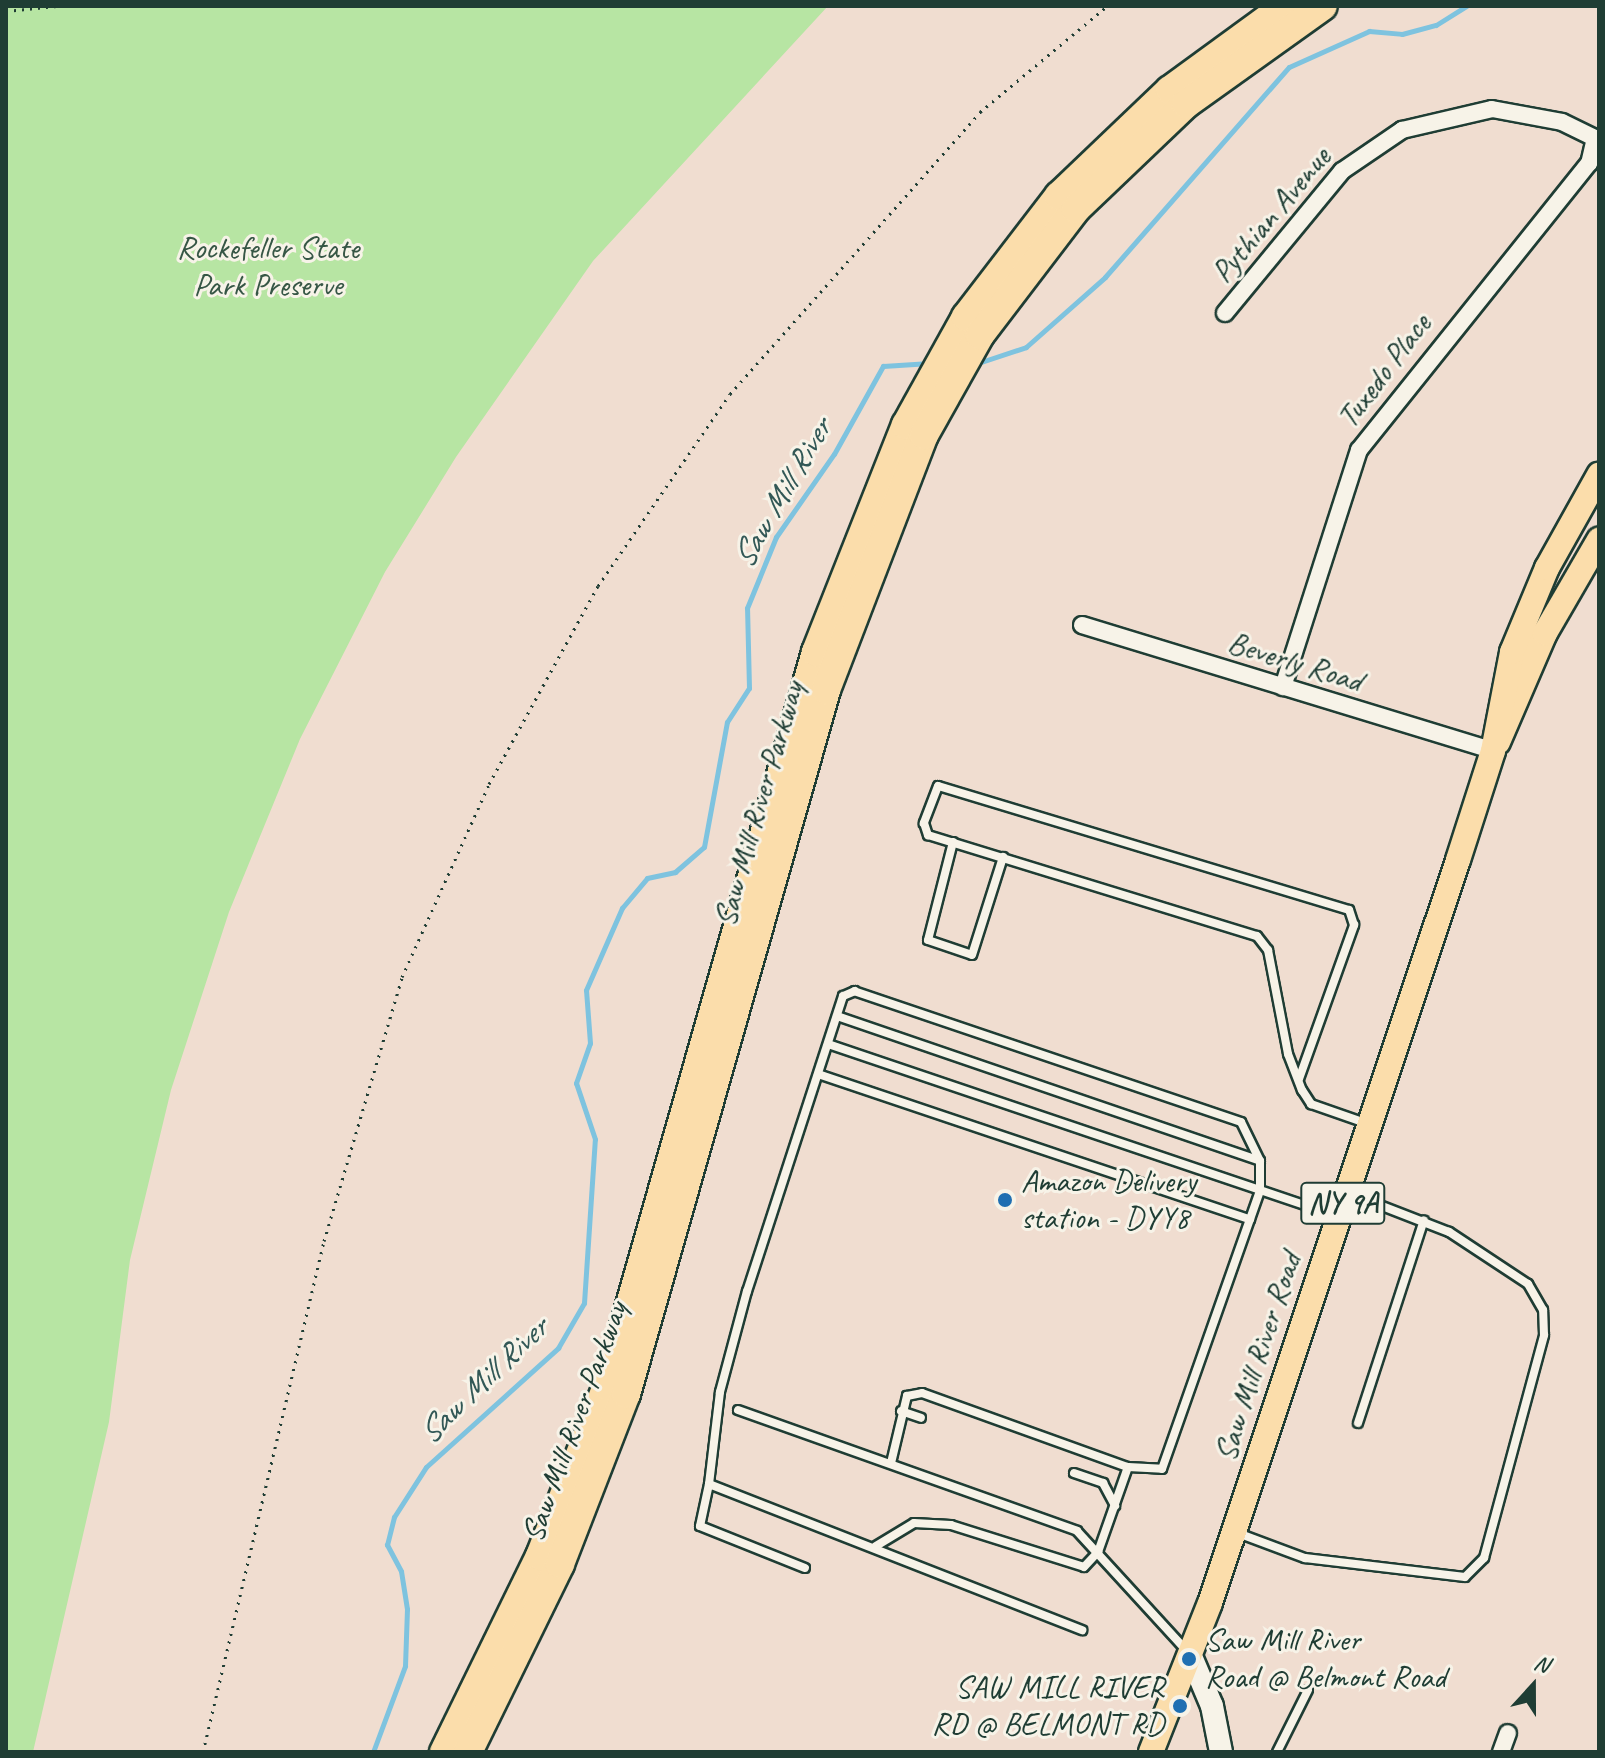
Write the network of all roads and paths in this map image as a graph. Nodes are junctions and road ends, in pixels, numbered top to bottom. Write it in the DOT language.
graph roads {
  1 [pos="57,6"];
  2 [pos="1107,6"];
  3 [pos="1285,6"];
  4 [pos="1323,6"];
  5 [pos="6,11"];
  6 [pos="1551,207"];
  7 [pos="1225,313"];
  8 [pos="967,335"];
  9 [pos="941,380"];
  10 [pos="1599,475"];
  11 [pos="1599,540"];
  12 [pos="1082,625"];
  13 [pos="1283,687"];
  14 [pos="1493,751"];
  15 [pos="953,842"];
  16 [pos="1003,857"];
  17 [pos="837,1016"];
  18 [pos="828,1044"];
  19 [pos="818,1074"];
  20 [pos="1299,1079"];
  21 [pos="1369,1124"];
  22 [pos="1260,1161"];
  23 [pos="1260,1190"];
  24 [pos="1346,1193"];
  25 [pos="1338,1216"];
  26 [pos="1250,1219"];
  27 [pos="1424,1220"];
  28 [pos="738,1410"];
  29 [pos="901,1411"];
  30 [pos="921,1418"];
  31 [pos="1358,1423"];
  32 [pos="891,1463"];
  33 [pos="1128,1467"];
  34 [pos="1074,1473"];
  35 [pos="709,1484"];
  36 [pos="1115,1506"];
  37 [pos="1233,1532"];
  38 [pos="876,1546"];
  39 [pos="1098,1552"];
  40 [pos="805,1568"];
  41 [pos="1082,1630"];
  42 [pos="1190,1654"];
  43 [pos="1308,1690"];
  44 [pos="1508,1733"];
  45 [pos="203,1752"];
  46 [pos="444,1752"];
  47 [pos="468,1752"];
  48 [pos="1151,1752"];
  49 [pos="1221,1752"];
  50 [pos="1277,1752"];
  51 [pos="1501,1752"];
  1 -- 5 [label="path"];
  2 -- 45 [label="path"];
  3 -- 8 [label="highway, Saw Mill River Parkway"];
  4 -- 8 [label="highway, Saw Mill River Parkway"];
  6 -- 7 [label="street, Pythian Avenue"];
  6 -- 13 [label="street, Tuxedo Place"];
  8 -- 9 [label="highway, Saw Mill River Parkway"];
  9 -- 46 [label="highway, Saw Mill River Parkway"];
  9 -- 47 [label="highway, Saw Mill River Parkway"];
  10 -- 14 [label="main road, Saw Mill River Road / NY 9A"];
  11 -- 14 [label="main road, Saw Mill River Road / NY 9A"];
  12 -- 13 [label="street, Beverly Road"];
  13 -- 14 [label="street, Beverly Road"];
  14 -- 21 [label="main road, Saw Mill River Road / NY 9A"];
  15 -- 16 [label="lane"];
  15 -- 16 [label="lane"];
  15 -- 20 [label="lane"];
  16 -- 20 [label="lane"];
  17 -- 18 [label="lane"];
  17 -- 22 [label="lane"];
  17 -- 22 [label="lane"];
  18 -- 19 [label="lane"];
  18 -- 23 [label="lane"];
  19 -- 26 [label="lane"];
  19 -- 35 [label="lane"];
  20 -- 21 [label="lane"];
  21 -- 24 [label="main road, Saw Mill River Road / NY 9A"];
  22 -- 23 [label="lane"];
  23 -- 25 [label="lane"];
  23 -- 26 [label="lane"];
  24 -- 25 [label="main road, Saw Mill River Road / NY 9A"];
  24 -- 27 [label="lane"];
  25 -- 37 [label="main road, Saw Mill River Road / NY 9A"];
  26 -- 33 [label="lane"];
  27 -- 31 [label="lane"];
  27 -- 37 [label="lane"];
  28 -- 32 [label="lane"];
  29 -- 30 [label="lane"];
  29 -- 32 [label="lane"];
  29 -- 33 [label="lane"];
  32 -- 39 [label="lane"];
  33 -- 36 [label="lane"];
  34 -- 36 [label="lane"];
  35 -- 38 [label="lane"];
  35 -- 40 [label="lane"];
  36 -- 39 [label="lane"];
  37 -- 42 [label="main road, Saw Mill River Road / NY 9A"];
  38 -- 39 [label="lane"];
  38 -- 41 [label="lane"];
  39 -- 42 [label="lane"];
  42 -- 48 [label="main road, Saw Mill River Road / NY 9A"];
  42 -- 49 [label="street"];
  43 -- 50 [label="lane"];
  44 -- 51 [label="street"];
}
